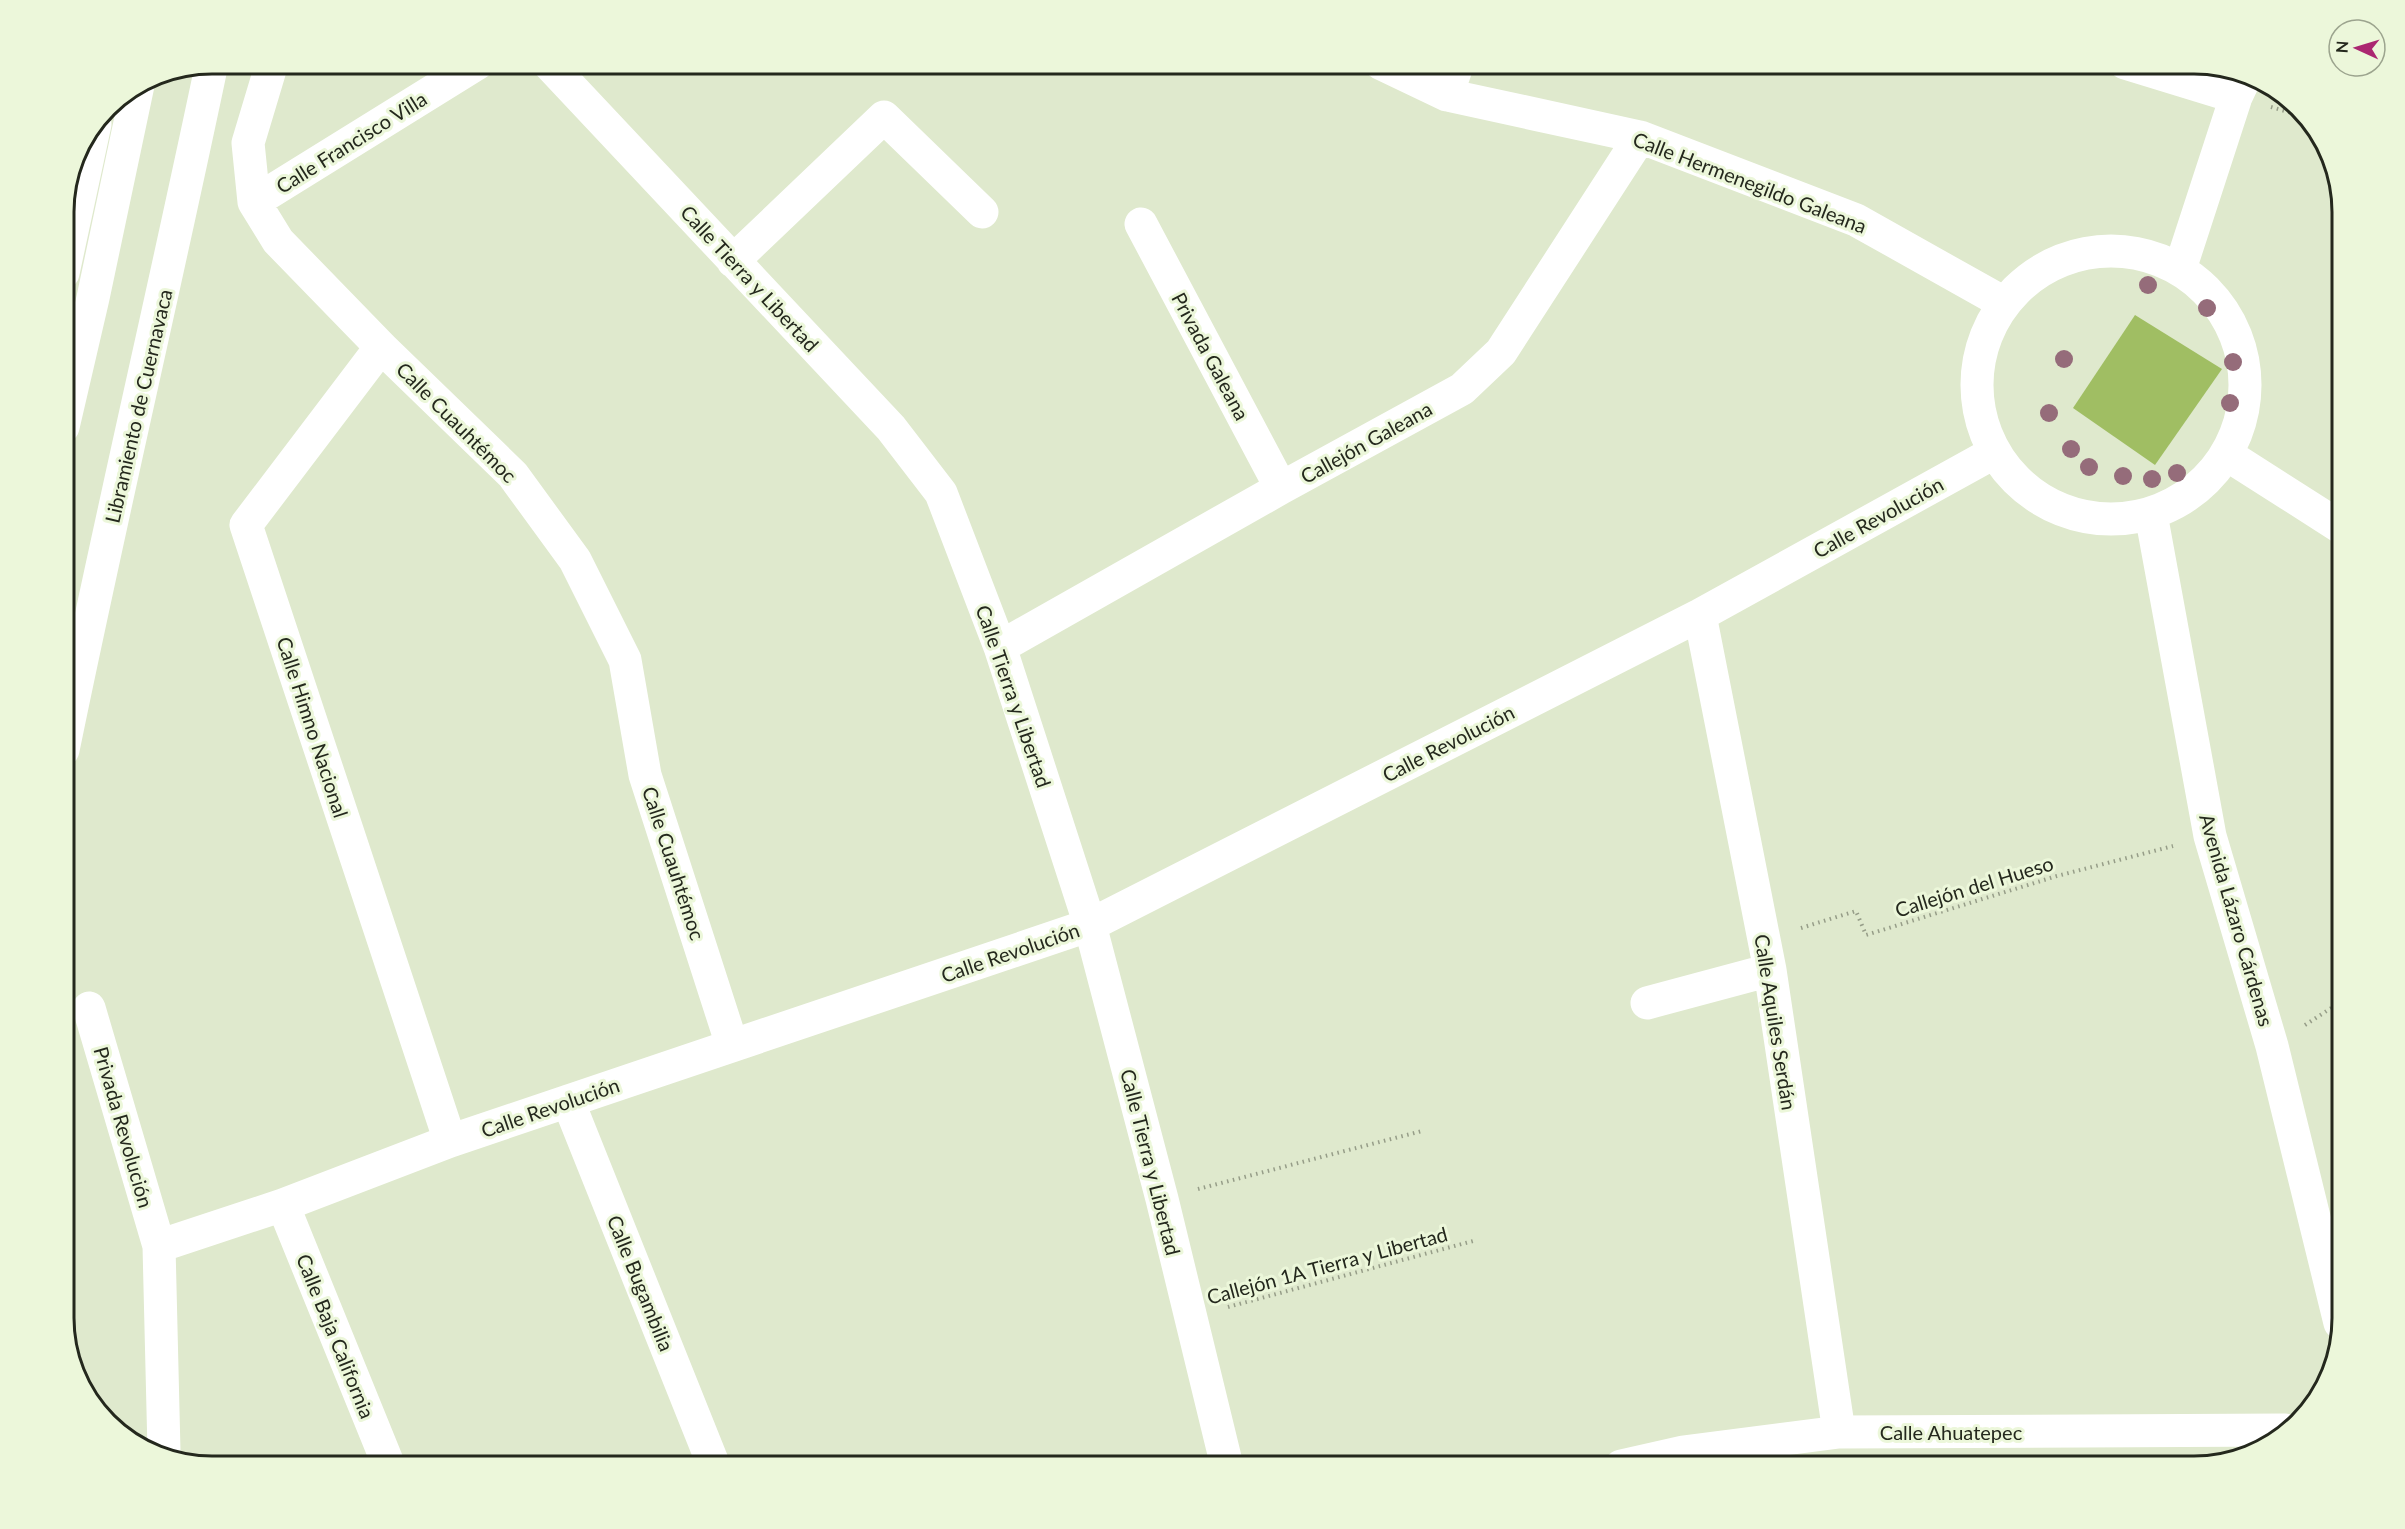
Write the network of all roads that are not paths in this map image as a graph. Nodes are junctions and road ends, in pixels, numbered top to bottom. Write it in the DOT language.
graph roads {
  1 [pos="1402,73"];
  2 [pos="1455,73"];
  3 [pos="2171,73"];
  4 [pos="210,74"];
  5 [pos="269,74"];
  6 [pos="460,74"];
  7 [pos="558,74"];
  8 [pos="2240,88"];
  9 [pos="1448,95"];
  10 [pos="135,97"];
  11 [pos="1640,137"];
  12 [pos="90,147"];
  13 [pos="254,202"];
  14 [pos="982,212"];
  15 [pos="74,222"];
  16 [pos="1141,224"];
  17 [pos="733,261"];
  18 [pos="2180,269"];
  19 [pos="2004,303"];
  20 [pos="381,347"];
  21 [pos="74,377"];
  22 [pos="1995,452"];
  23 [pos="2226,454"];
  24 [pos="1281,488"];
  25 [pos="2151,514"];
  26 [pos="2332,522"];
  27 [pos="1700,615"];
  28 [pos="1000,647"];
  29 [pos="74,695"];
  30 [pos="1090,925"];
  31 [pos="1766,954"];
  32 [pos="1647,1003"];
  33 [pos="89,1008"];
  34 [pos="732,1045"];
  35 [pos="568,1101"];
  36 [pos="450,1141"];
  37 [pos="283,1206"];
  38 [pos="159,1246"];
  39 [pos="2332,1290"];
  40 [pos="2272,1430"];
  41 [pos="1839,1432"];
  42 [pos="164,1447"];
  43 [pos="385,1456"];
  44 [pos="710,1456"];
  45 [pos="1225,1456"];
  46 [pos="1665,1456"];
  1 -- 9 [label="main road, Calle Hermenegildo Galeana"];
  2 -- 9 [label="main road"];
  3 -- 8 [label="main road"];
  4 -- 29 [label="main road, Libramiento de Cuernavaca"];
  5 -- 13 [label="main road, Calle Cuauhtémoc"];
  6 -- 13 [label="main road, Calle Francisco Villa"];
  7 -- 17 [label="main road, Calle Tierra y Libertad"];
  8 -- 18 [label="main road"];
  9 -- 11 [label="main road, Calle Hermenegildo Galeana"];
  10 -- 21 [label="main road"];
  11 -- 19 [label="main road, Calle Hermenegildo Galeana"];
  11 -- 24 [label="main road, Callejón Galeana"];
  12 -- 15 [label="main road"];
  13 -- 20 [label="main road, Calle Cuauhtémoc"];
  14 -- 17 [label="main road"];
  16 -- 24 [label="main road, Privada Galeana"];
  17 -- 28 [label="main road, Calle Tierra y Libertad"];
  18 -- 19 [label="main road"];
  18 -- 23 [label="main road"];
  19 -- 22 [label="main road"];
  20 -- 34 [label="main road, Calle Cuauhtémoc"];
  20 -- 36 [label="main road, Calle Himno Nacional"];
  22 -- 25 [label="main road"];
  22 -- 27 [label="main road, Calle Revolución"];
  23 -- 25 [label="main road"];
  23 -- 26 [label="main road"];
  24 -- 28 [label="main road, Callejón Galeana"];
  25 -- 39 [label="main road, Avenida Lázaro Cárdenas"];
  27 -- 30 [label="main road, Calle Revolución"];
  27 -- 31 [label="main road, Calle Aquiles Serdán"];
  28 -- 30 [label="main road, Calle Tierra y Libertad"];
  30 -- 34 [label="main road, Calle Revolución"];
  30 -- 45 [label="main road, Calle Tierra y Libertad"];
  31 -- 32 [label="main road"];
  31 -- 41 [label="main road, Calle Aquiles Serdán"];
  33 -- 38 [label="main road, Privada Revolución"];
  34 -- 35 [label="main road, Calle Revolución"];
  35 -- 36 [label="main road, Calle Revolución"];
  35 -- 44 [label="main road, Calle Bugambilia"];
  36 -- 37 [label="main road, Calle Revolución"];
  37 -- 38 [label="main road, Calle Revolución"];
  37 -- 43 [label="main road, Calle Baja California"];
  38 -- 42 [label="main road"];
  40 -- 41 [label="main road, Calle Ahuatepec"];
  41 -- 46 [label="main road, Calle Ahuatepec"];
}
